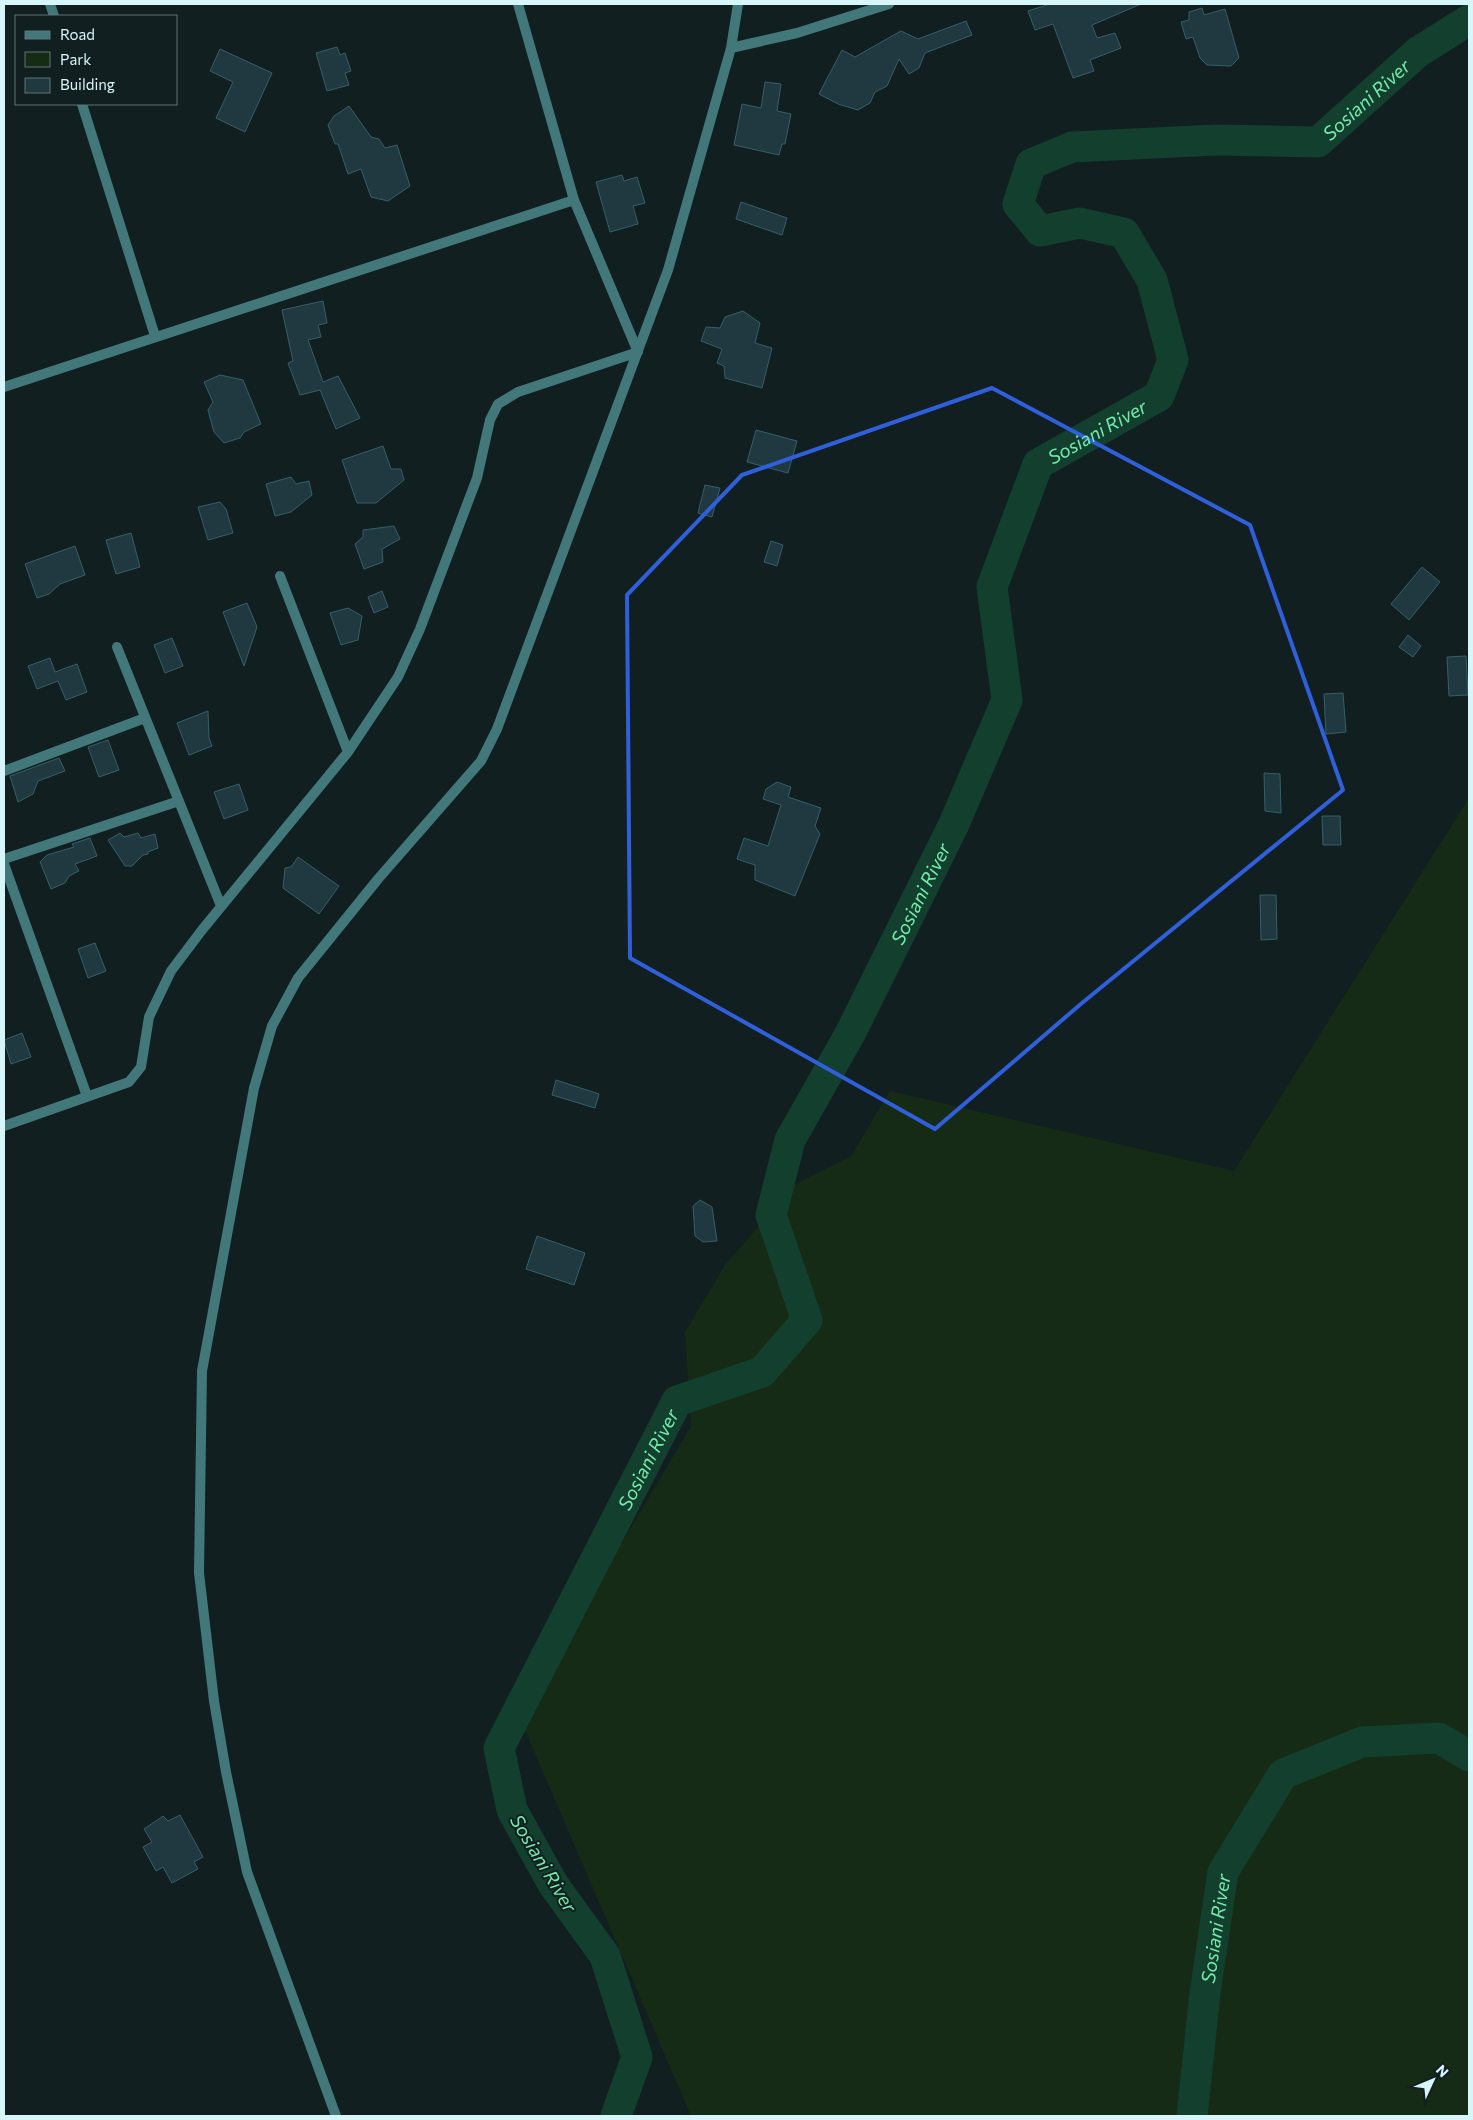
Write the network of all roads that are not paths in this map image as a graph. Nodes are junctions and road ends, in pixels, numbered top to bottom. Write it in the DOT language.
graph roads {
  1 [pos="518,4"];
  2 [pos="738,4"];
  3 [pos="889,4"];
  4 [pos="731,48"];
  5 [pos="82,105"];
  6 [pos="574,200"];
  7 [pos="155,336"];
  8 [pos="638,352"];
  9 [pos="4,386"];
  10 [pos="280,576"];
  11 [pos="117,647"];
  12 [pos="145,718"];
  13 [pos="348,752"];
  14 [pos="4,771"];
  15 [pos="179,801"];
  16 [pos="4,859"];
  17 [pos="4,864"];
  18 [pos="221,906"];
  19 [pos="88,1096"];
  20 [pos="4,1126"];
  21 [pos="336,2116"];
  1 -- 6 [label="street"];
  2 -- 4 [label="street"];
  3 -- 4 [label="street"];
  4 -- 8 [label="street"];
  5 -- 7 [label="street"];
  6 -- 7 [label="street"];
  6 -- 8 [label="street"];
  7 -- 9 [label="street"];
  8 -- 13 [label="street"];
  8 -- 21 [label="street"];
  10 -- 13 [label="street"];
  11 -- 12 [label="street"];
  12 -- 14 [label="street"];
  12 -- 15 [label="street"];
  13 -- 18 [label="street"];
  15 -- 16 [label="street"];
  15 -- 18 [label="street"];
  17 -- 19 [label="street"];
  18 -- 19 [label="street"];
  19 -- 20 [label="street"];
}
